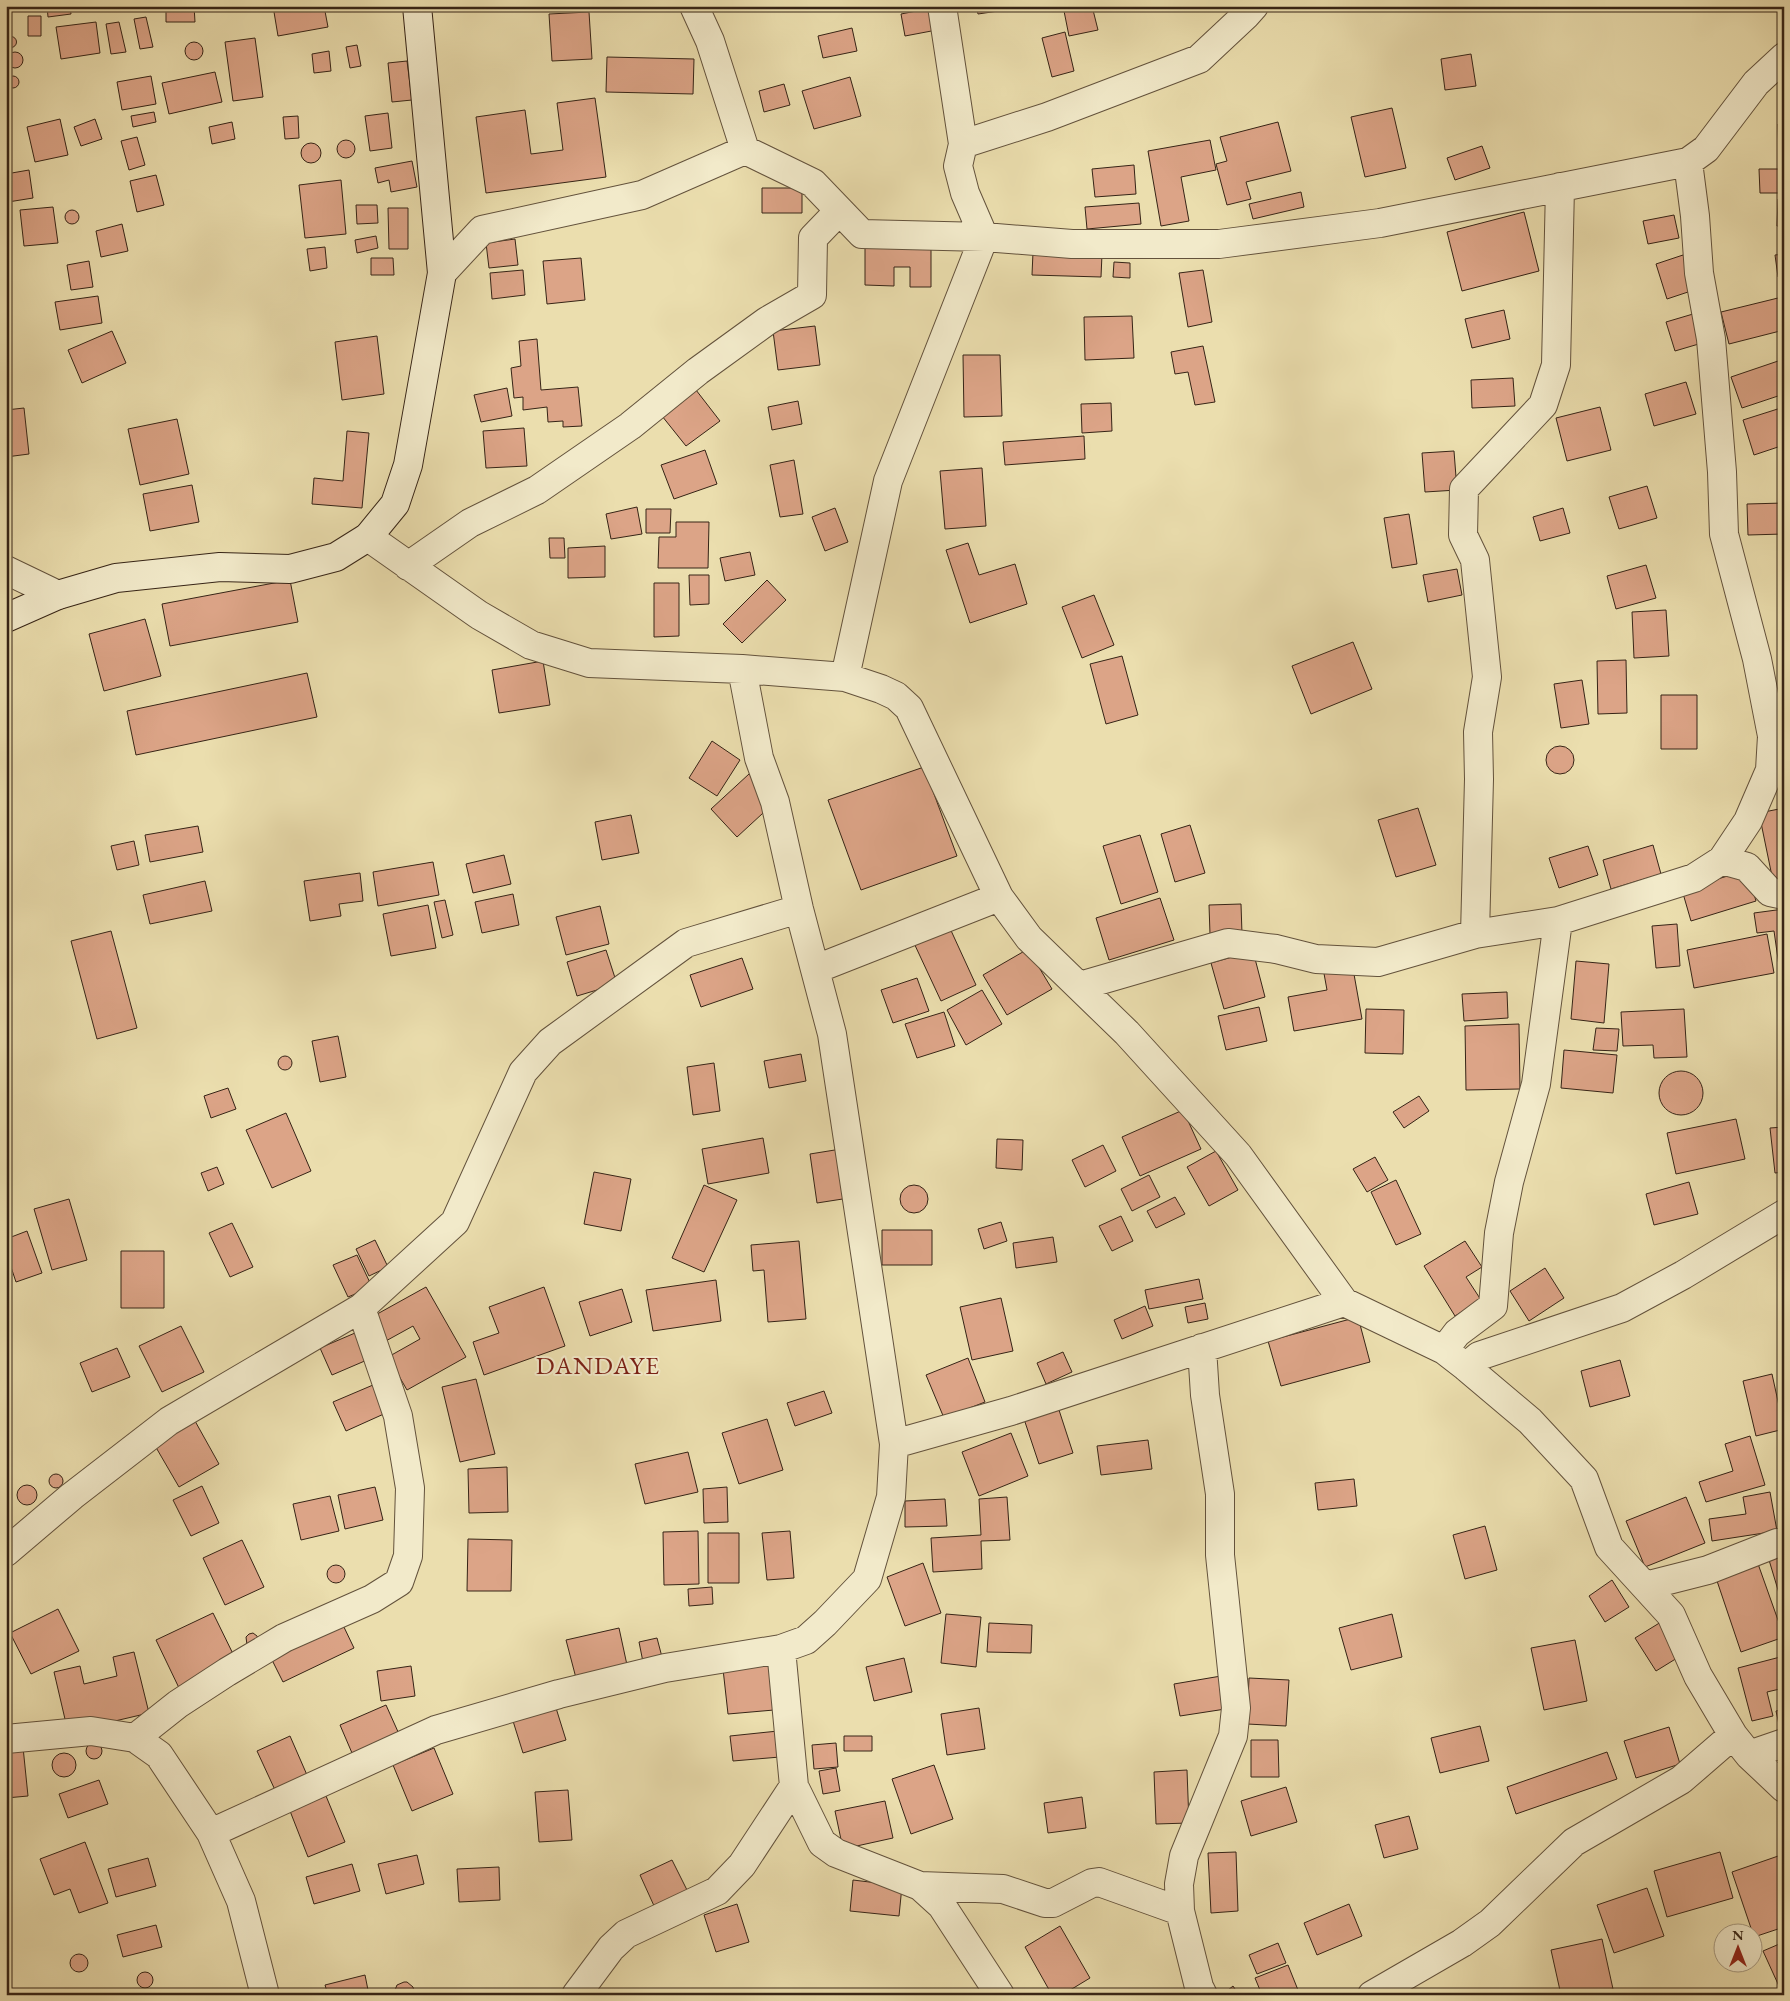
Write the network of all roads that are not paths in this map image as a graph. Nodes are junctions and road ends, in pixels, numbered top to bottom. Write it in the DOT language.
graph roads {
  1 [pos="417,6"];
  2 [pos="694,6"];
  3 [pos="942,6"];
  4 [pos="1254,6"];
  5 [pos="1784,57"];
  6 [pos="963,144"];
  7 [pos="745,150"];
  8 [pos="1688,162"];
  9 [pos="1560,187"];
  10 [pos="840,211"];
  11 [pos="984,237"];
  12 [pos="442,273"];
  13 [pos="368,537"];
  14 [pos="408,566"];
  15 [pos="6,570"];
  16 [pos="58,596"];
  17 [pos="6,618"];
  18 [pos="742,669"];
  19 [pos="845,677"];
  20 [pos="1722,860"];
  21 [pos="1784,895"];
  22 [pos="999,897"];
  23 [pos="799,909"];
  24 [pos="1558,921"];
  25 [pos="1475,934"];
  26 [pos="816,969"];
  27 [pos="1080,986"];
  28 [pos="1784,1214"];
  29 [pos="1344,1302"];
  30 [pos="361,1308"];
  31 [pos="1202,1348"];
  32 [pos="1444,1350"];
  33 [pos="1466,1367"];
  34 [pos="894,1444"];
  35 [pos="1784,1543"];
  36 [pos="6,1552"];
  37 [pos="1645,1586"];
  38 [pos="782,1649"];
  39 [pos="135,1738"];
  40 [pos="6,1739"];
  41 [pos="1784,1743"];
  42 [pos="1741,1745"];
  43 [pos="794,1786"];
  44 [pos="1784,1788"];
  45 [pos="211,1833"];
  46 [pos="920,1886"];
  47 [pos="1180,1911"];
  48 [pos="264,1995"];
  49 [pos="576,1995"];
  50 [pos="1000,1995"];
  51 [pos="1203,1995"];
  52 [pos="1372,1995"];
  1 -- 12 [label="street"];
  2 -- 7 [label="street"];
  3 -- 6 [label="street"];
  4 -- 6 [label="street"];
  5 -- 8 [label="street"];
  6 -- 11 [label="street"];
  7 -- 10 [label="street"];
  7 -- 12 [label="street"];
  8 -- 9 [label="street"];
  8 -- 20 [label="street"];
  9 -- 11 [label="street"];
  9 -- 25 [label="street"];
  10 -- 11 [label="street"];
  10 -- 14 [label="street"];
  11 -- 19 [label="street"];
  12 -- 13 [label="street"];
  13 -- 14 [label="street"];
  13 -- 16 [label="street"];
  14 -- 18 [label="street"];
  15 -- 16 [label="street"];
  16 -- 17 [label="street"];
  18 -- 19 [label="street"];
  18 -- 23 [label="street"];
  19 -- 22 [label="street"];
  20 -- 21 [label="street"];
  20 -- 24 [label="street"];
  22 -- 26 [label="street"];
  22 -- 27 [label="street"];
  23 -- 26 [label="street"];
  23 -- 30 [label="street"];
  24 -- 25 [label="street"];
  24 -- 32 [label="street"];
  25 -- 27 [label="street"];
  26 -- 34 [label="street"];
  27 -- 29 [label="street"];
  28 -- 33 [label="street"];
  29 -- 31 [label="street"];
  29 -- 32 [label="street"];
  30 -- 36 [label="street"];
  30 -- 39 [label="street"];
  31 -- 34 [label="street"];
  31 -- 47 [label="street"];
  32 -- 33 [label="street"];
  33 -- 37 [label="street"];
  34 -- 38 [label="street"];
  35 -- 37 [label="street"];
  37 -- 42 [label="street"];
  38 -- 43 [label="street"];
  38 -- 45 [label="street"];
  39 -- 40 [label="street"];
  39 -- 45 [label="street"];
  41 -- 42 [label="street"];
  42 -- 44 [label="street"];
  42 -- 52 [label="street"];
  43 -- 46 [label="street"];
  43 -- 49 [label="street"];
  45 -- 48 [label="street"];
  46 -- 47 [label="street"];
  46 -- 50 [label="street"];
  47 -- 51 [label="street"];
}
